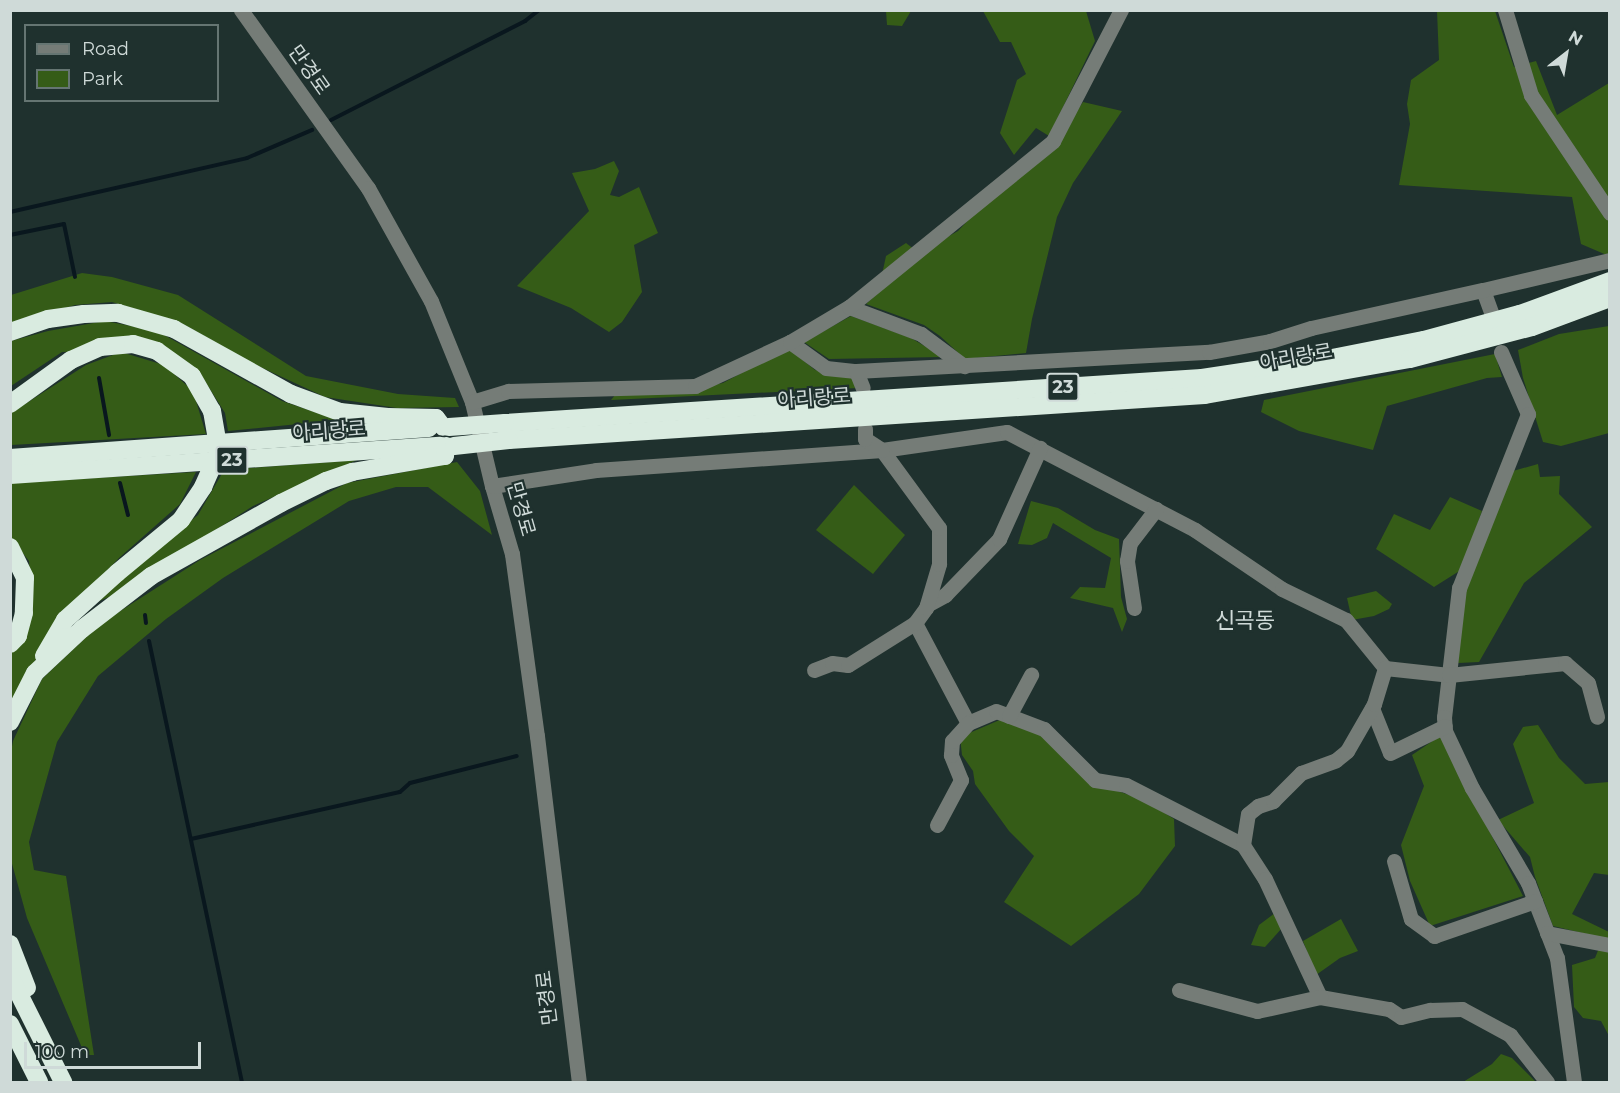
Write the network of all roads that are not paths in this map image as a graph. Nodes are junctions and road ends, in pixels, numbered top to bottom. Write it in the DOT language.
graph roads {
  1 [pos="241,10"];
  2 [pos="1121,10"];
  3 [pos="1505,10"];
  4 [pos="1610,213"];
  5 [pos="1610,260"];
  6 [pos="1610,281"];
  7 [pos="1483,290"];
  8 [pos="1610,298"];
  9 [pos="849,307"];
  10 [pos="1491,312"];
  11 [pos="10,332"];
  12 [pos="790,342"];
  13 [pos="1501,352"];
  14 [pos="964,366"];
  15 [pos="856,371"];
  16 [pos="863,388"];
  17 [pos="472,402"];
  18 [pos="10,404"];
  19 [pos="446,427"];
  20 [pos="865,429"];
  21 [pos="507,431"];
  22 [pos="450,446"];
  23 [pos="1040,448"];
  24 [pos="882,450"];
  25 [pos="10,458"];
  26 [pos="10,475"];
  27 [pos="492,486"];
  28 [pos="1156,509"];
  29 [pos="10,547"];
  30 [pos="927,605"];
  31 [pos="1134,608"];
  32 [pos="915,623"];
  33 [pos="10,644"];
  34 [pos="1385,668"];
  35 [pos="814,670"];
  36 [pos="34,674"];
  37 [pos="1031,675"];
  38 [pos="1449,675"];
  39 [pos="1372,708"];
  40 [pos="1009,716"];
  41 [pos="1597,717"];
  42 [pos="10,722"];
  43 [pos="968,723"];
  44 [pos="1445,726"];
  45 [pos="937,825"];
  46 [pos="1243,845"];
  47 [pos="1395,861"];
  48 [pos="1535,901"];
  49 [pos="1547,933"];
  50 [pos="10,944"];
  51 [pos="1610,945"];
  52 [pos="10,976"];
  53 [pos="1179,990"];
  54 [pos="1320,997"];
  55 [pos="31,1018"];
  56 [pos="10,1024"];
  57 [pos="39,1083"];
  58 [pos="63,1083"];
  59 [pos="579,1083"];
  60 [pos="1547,1083"];
  61 [pos="1574,1083"];
  1 -- 17 [label="street, 만경로"];
  2 -- 9 [label="street"];
  3 -- 4 [label="street"];
  5 -- 7 [label="street"];
  6 -- 21 [label="highway, 아리랑로 / 23"];
  7 -- 10 [label="street"];
  7 -- 14 [label="street"];
  8 -- 21 [label="highway, 아리랑로 / 23"];
  9 -- 12 [label="street"];
  9 -- 14 [label="street"];
  11 -- 19 [label="highway"];
  12 -- 15 [label="street"];
  12 -- 17 [label="street"];
  13 -- 38 [label="street"];
  14 -- 15 [label="street"];
  15 -- 16 [label="street"];
  17 -- 27 [label="street, 만경로"];
  18 -- 36 [label="highway, bridge"];
  19 -- 21 [label="highway, 아리랑로 / 23, bridge"];
  19 -- 25 [label="highway, 아리랑로 / 23"];
  20 -- 24 [label="street"];
  21 -- 22 [label="highway, 아리랑로 / 23, bridge"];
  22 -- 26 [label="highway, 아리랑로 / 23"];
  22 -- 36 [label="highway"];
  23 -- 24 [label="street"];
  23 -- 28 [label="street"];
  23 -- 30 [label="street"];
  24 -- 27 [label="street"];
  24 -- 30 [label="street"];
  27 -- 59 [label="street, 만경로"];
  28 -- 31 [label="street"];
  28 -- 34 [label="street"];
  29 -- 33 [label="highway"];
  30 -- 32 [label="street"];
  32 -- 35 [label="street"];
  32 -- 43 [label="street"];
  34 -- 38 [label="street"];
  34 -- 39 [label="street"];
  36 -- 42 [label="highway"];
  37 -- 40 [label="street"];
  38 -- 41 [label="street"];
  38 -- 44 [label="street"];
  39 -- 44 [label="street"];
  39 -- 46 [label="street"];
  40 -- 43 [label="street"];
  40 -- 46 [label="street"];
  43 -- 45 [label="street"];
  44 -- 48 [label="street"];
  46 -- 54 [label="street"];
  47 -- 48 [label="street"];
  48 -- 49 [label="street"];
  49 -- 51 [label="street"];
  49 -- 61 [label="street"];
  50 -- 55 [label="highway"];
  52 -- 55 [label="highway"];
  53 -- 54 [label="street"];
  54 -- 60 [label="street"];
  55 -- 58 [label="highway"];
  56 -- 57 [label="highway"];
}
